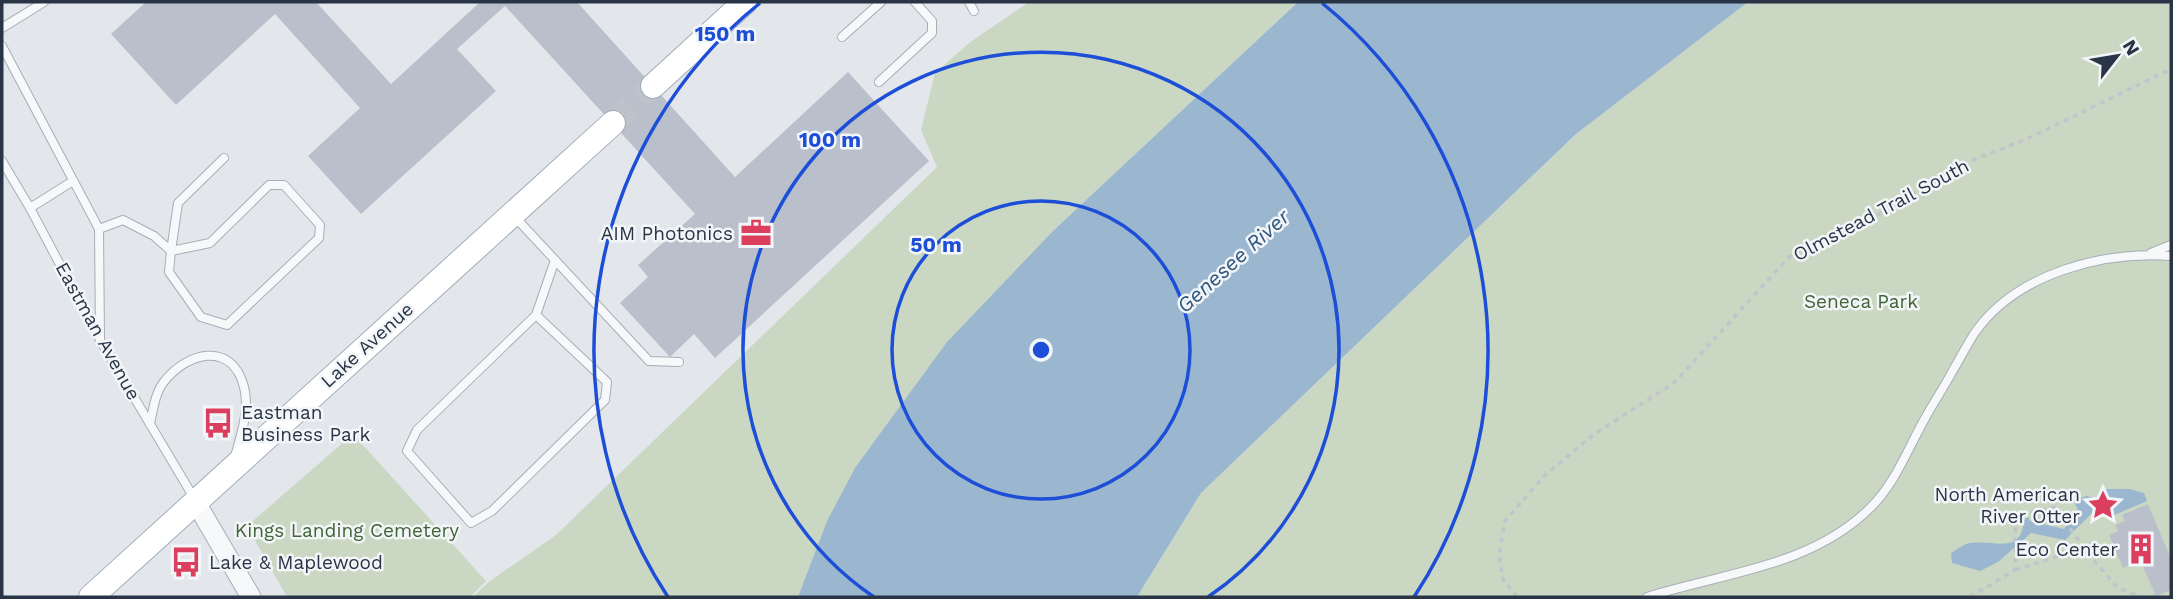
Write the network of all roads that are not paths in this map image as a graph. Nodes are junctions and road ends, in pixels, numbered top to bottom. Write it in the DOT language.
graph roads {
  1 [pos="44,2"];
  2 [pos="745,2"];
  3 [pos="881,2"];
  4 [pos="915,2"];
  5 [pos="969,2"];
  6 [pos="974,11"];
  7 [pos="2,27"];
  8 [pos="842,37"];
  9 [pos="2,46"];
  10 [pos="879,82"];
  11 [pos="653,86"];
  12 [pos="613,123"];
  13 [pos="224,159"];
  14 [pos="2,161"];
  15 [pos="73,181"];
  16 [pos="30,208"];
  17 [pos="512,214"];
  18 [pos="99,229"];
  19 [pos="2171,245"];
  20 [pos="172,251"];
  21 [pos="2147,254"];
  22 [pos="2171,256"];
  23 [pos="555,260"];
  24 [pos="536,315"];
  25 [pos="100,340"];
  26 [pos="679,362"];
  27 [pos="150,424"];
  28 [pos="231,468"];
  29 [pos="195,501"];
  30 [pos="91,597"];
  31 [pos="251,597"];
  32 [pos="1647,597"];
  1 -- 7 [label="lane"];
  2 -- 11 [label="main road"];
  3 -- 8 [label="lane"];
  4 -- 10 [label="lane"];
  5 -- 6 [label="lane"];
  9 -- 15 [label="lane"];
  12 -- 17 [label="main road, Lake Avenue"];
  13 -- 20 [label="lane"];
  14 -- 16 [label="lane, Eastman Avenue"];
  15 -- 16 [label="lane"];
  15 -- 18 [label="lane"];
  16 -- 25 [label="lane, Eastman Avenue"];
  17 -- 23 [label="lane"];
  17 -- 28 [label="main road, Lake Avenue"];
  18 -- 20 [label="lane"];
  18 -- 25 [label="lane"];
  19 -- 21 [label="lane"];
  20 -- 20 [label="lane"];
  21 -- 22 [label="lane"];
  21 -- 32 [label="lane"];
  23 -- 24 [label="lane"];
  23 -- 26 [label="lane"];
  24 -- 24 [label="lane"];
  25 -- 27 [label="lane, Eastman Avenue"];
  27 -- 28 [label="lane"];
  27 -- 29 [label="lane, Eastman Avenue"];
  28 -- 29 [label="main road, Lake Avenue"];
  29 -- 30 [label="main road, Lake Avenue"];
  29 -- 31 [label="street"];
}
